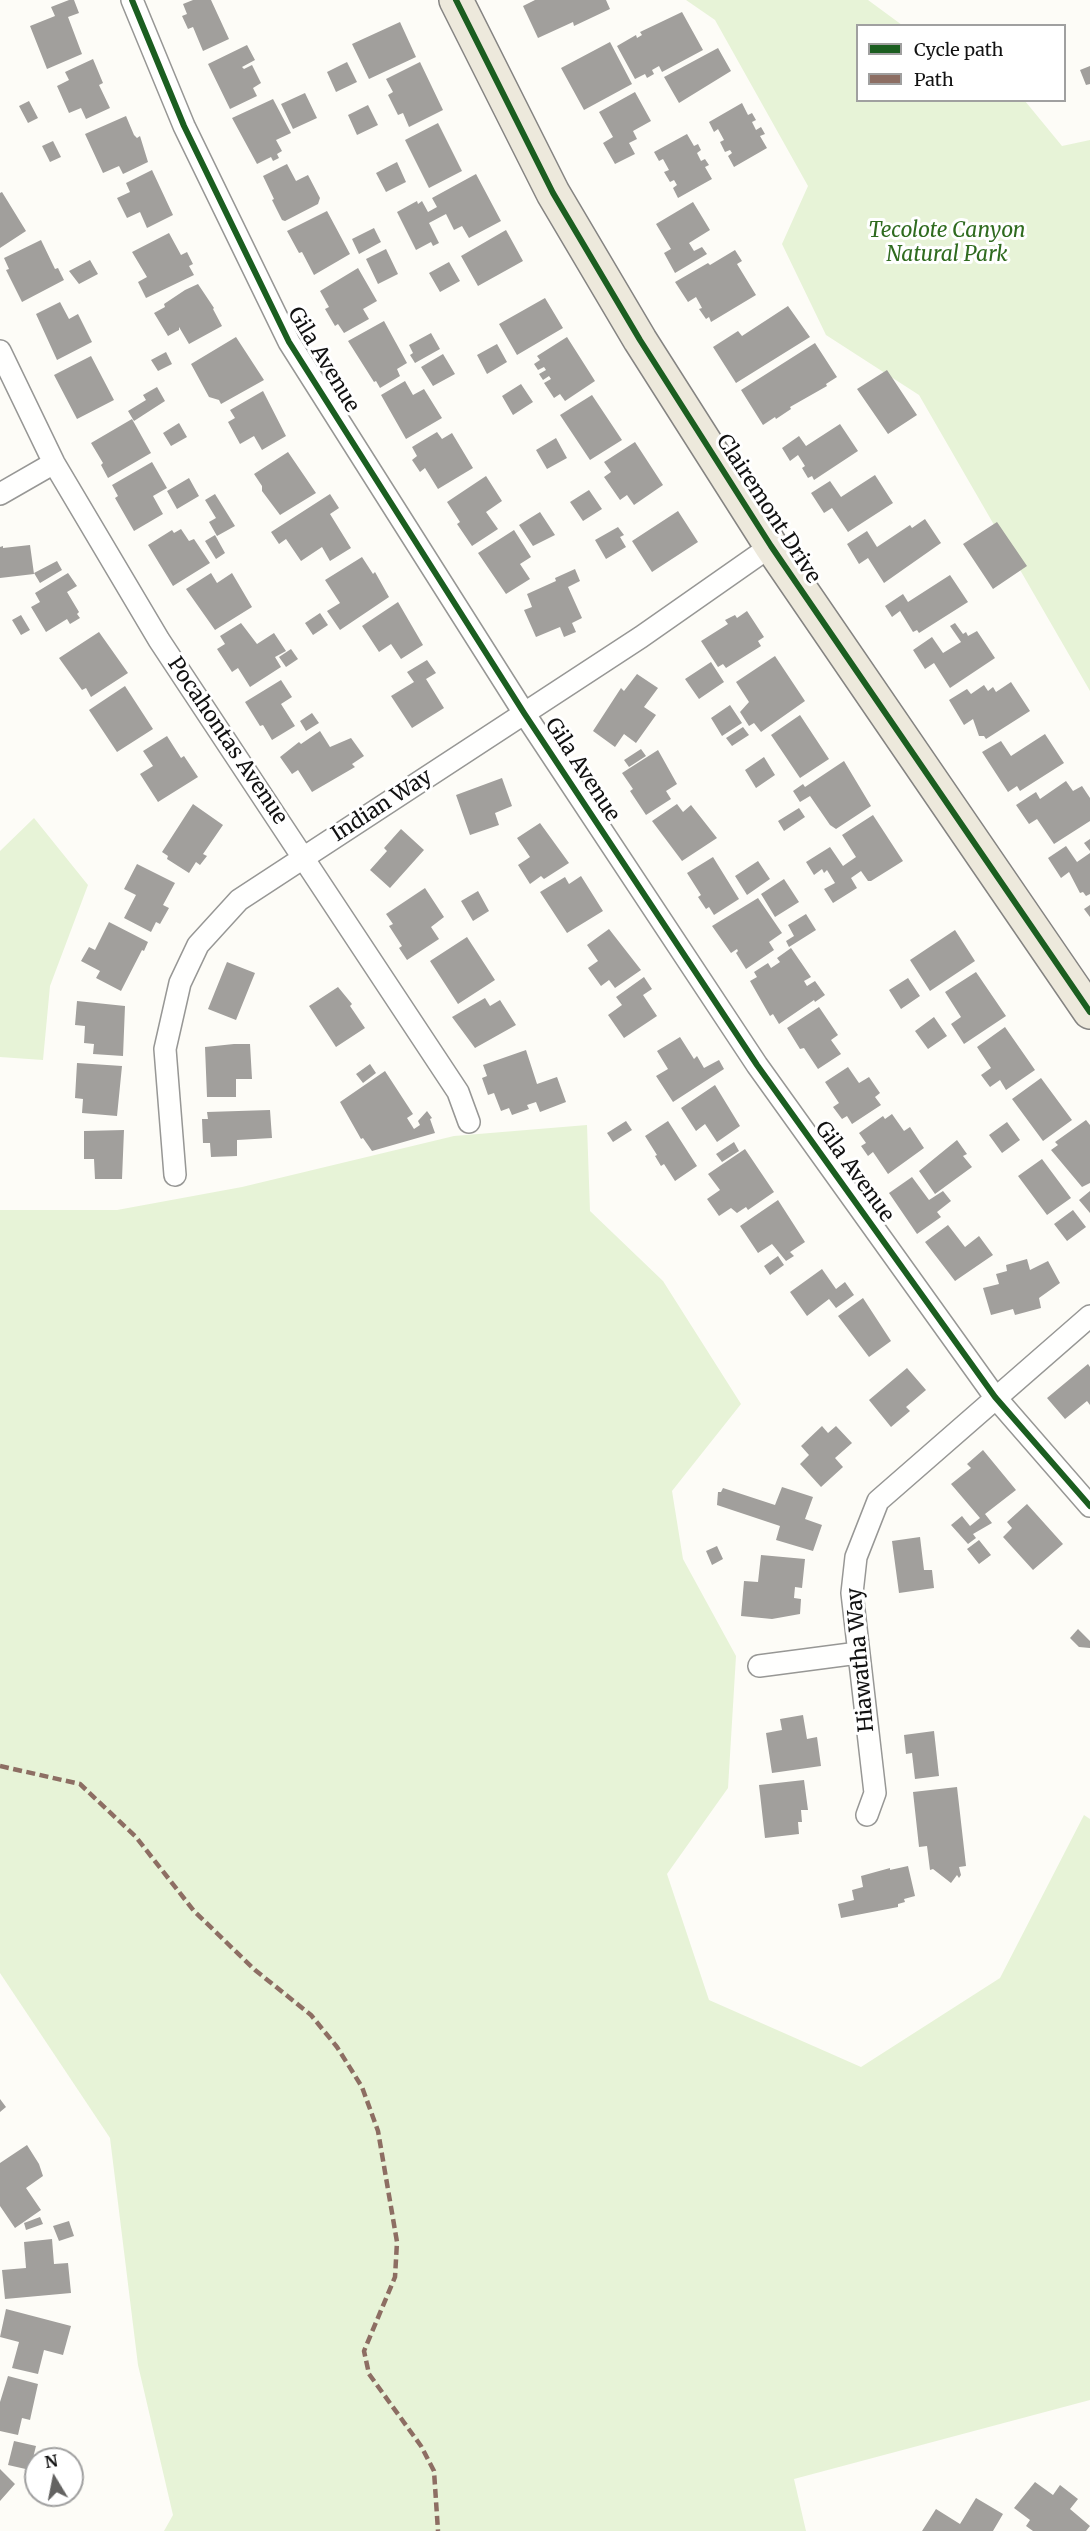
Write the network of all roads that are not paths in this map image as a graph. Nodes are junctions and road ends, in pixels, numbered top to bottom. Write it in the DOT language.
graph roads {
  1 [pos="132,0"];
  2 [pos="456,0"];
  3 [pos="0,351"];
  4 [pos="54,463"];
  5 [pos="0,494"];
  6 [pos="771,546"];
  7 [pos="524,712"];
  8 [pos="304,858"];
  9 [pos="1090,1012"];
  10 [pos="469,1122"];
  11 [pos="175,1175"];
  12 [pos="1090,1316"];
  13 [pos="995,1397"];
  14 [pos="1090,1506"];
  15 [pos="858,1653"];
  16 [pos="759,1666"];
  17 [pos="867,1815"];
  1 -- 7 [label="street, Gila Avenue"];
  2 -- 6 [label="main road, Clairemont Drive"];
  3 -- 4 [label="street, Pocahontas Avenue"];
  4 -- 5 [label="street"];
  4 -- 8 [label="street, Pocahontas Avenue"];
  6 -- 7 [label="street, Indian Way"];
  6 -- 9 [label="main road, Clairemont Drive"];
  7 -- 8 [label="street, Indian Way"];
  7 -- 13 [label="street, Gila Avenue"];
  8 -- 10 [label="street, Pocahontas Avenue"];
  8 -- 11 [label="street, Indian Way"];
  12 -- 13 [label="street, Hiawatha Way"];
  13 -- 14 [label="street, Gila Avenue"];
  13 -- 15 [label="street, Hiawatha Way"];
  15 -- 16 [label="street"];
  15 -- 17 [label="street, Hiawatha Way"];
}
